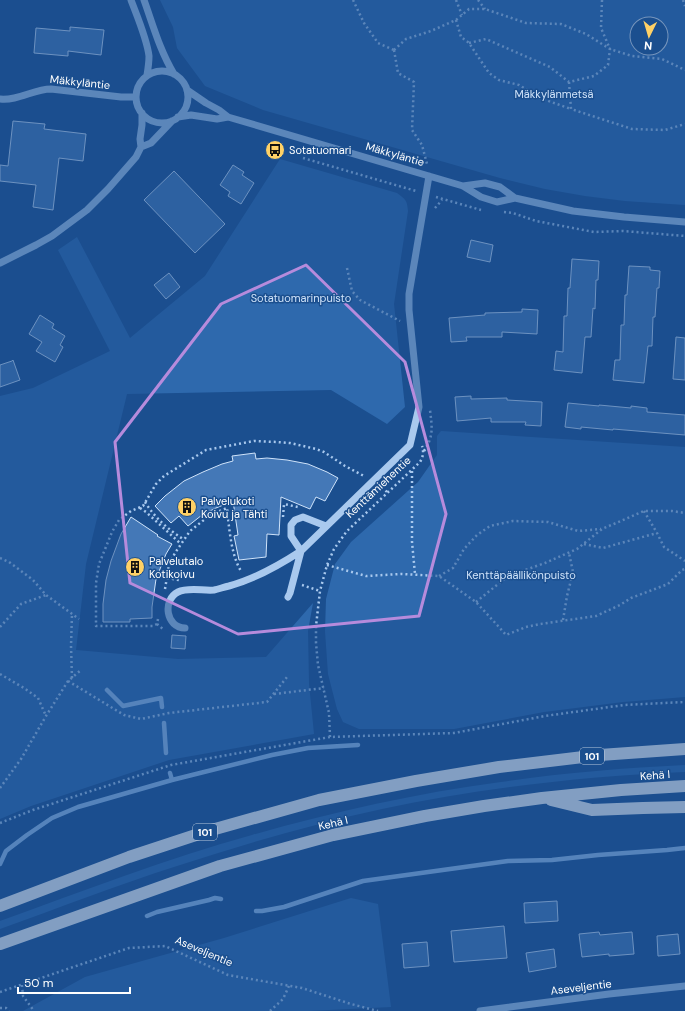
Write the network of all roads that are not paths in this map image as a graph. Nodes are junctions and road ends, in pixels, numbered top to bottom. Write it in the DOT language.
graph roads {
  1 [pos="131,0"];
  2 [pos="144,0"];
  3 [pos="174,74"];
  4 [pos="147,75"];
  5 [pos="187,90"];
  6 [pos="136,97"];
  7 [pos="0,99"];
  8 [pos="142,113"];
  9 [pos="228,117"];
  10 [pos="175,119"];
  11 [pos="141,147"];
  12 [pos="429,176"];
  13 [pos="463,186"];
  14 [pos="515,198"];
  15 [pos="685,222"];
  16 [pos="0,263"];
  17 [pos="326,526"];
  18 [pos="301,551"];
  19 [pos="288,598"];
  20 [pos="185,628"];
  21 [pos="685,749"];
  22 [pos="685,786"];
  23 [pos="542,798"];
  24 [pos="685,807"];
  25 [pos="0,906"];
  26 [pos="0,944"];
  27 [pos="685,986"];
  28 [pos="480,1011"];
  1 -- 4 [label="street"];
  2 -- 3 [label="street"];
  3 -- 4 [label="street"];
  3 -- 5 [label="street"];
  4 -- 6 [label="street"];
  5 -- 9 [label="street, Mäkkyläntie"];
  5 -- 10 [label="street"];
  6 -- 7 [label="street, Mäkkyläntie"];
  6 -- 8 [label="street"];
  8 -- 10 [label="street"];
  8 -- 11 [label="street"];
  9 -- 10 [label="street, Mäkkyläntie"];
  9 -- 12 [label="street, Mäkkyläntie"];
  10 -- 11 [label="street"];
  11 -- 16 [label="street"];
  12 -- 13 [label="street, Mäkkyläntie"];
  12 -- 17 [label="street"];
  13 -- 14 [label="street, Mäkkyläntie"];
  13 -- 14 [label="street, Mäkkyläntie"];
  14 -- 15 [label="street, Mäkkyläntie"];
  17 -- 18 [label="street"];
  17 -- 18 [label="street"];
  18 -- 19 [label="street"];
  18 -- 20 [label="street"];
  21 -- 25 [label="highway, 101"];
  22 -- 23 [label="highway, Kehä I"];
  23 -- 24 [label="highway"];
  23 -- 26 [label="highway, Kehä I"];
  27 -- 28 [label="street, Aseveljentie"];
}
